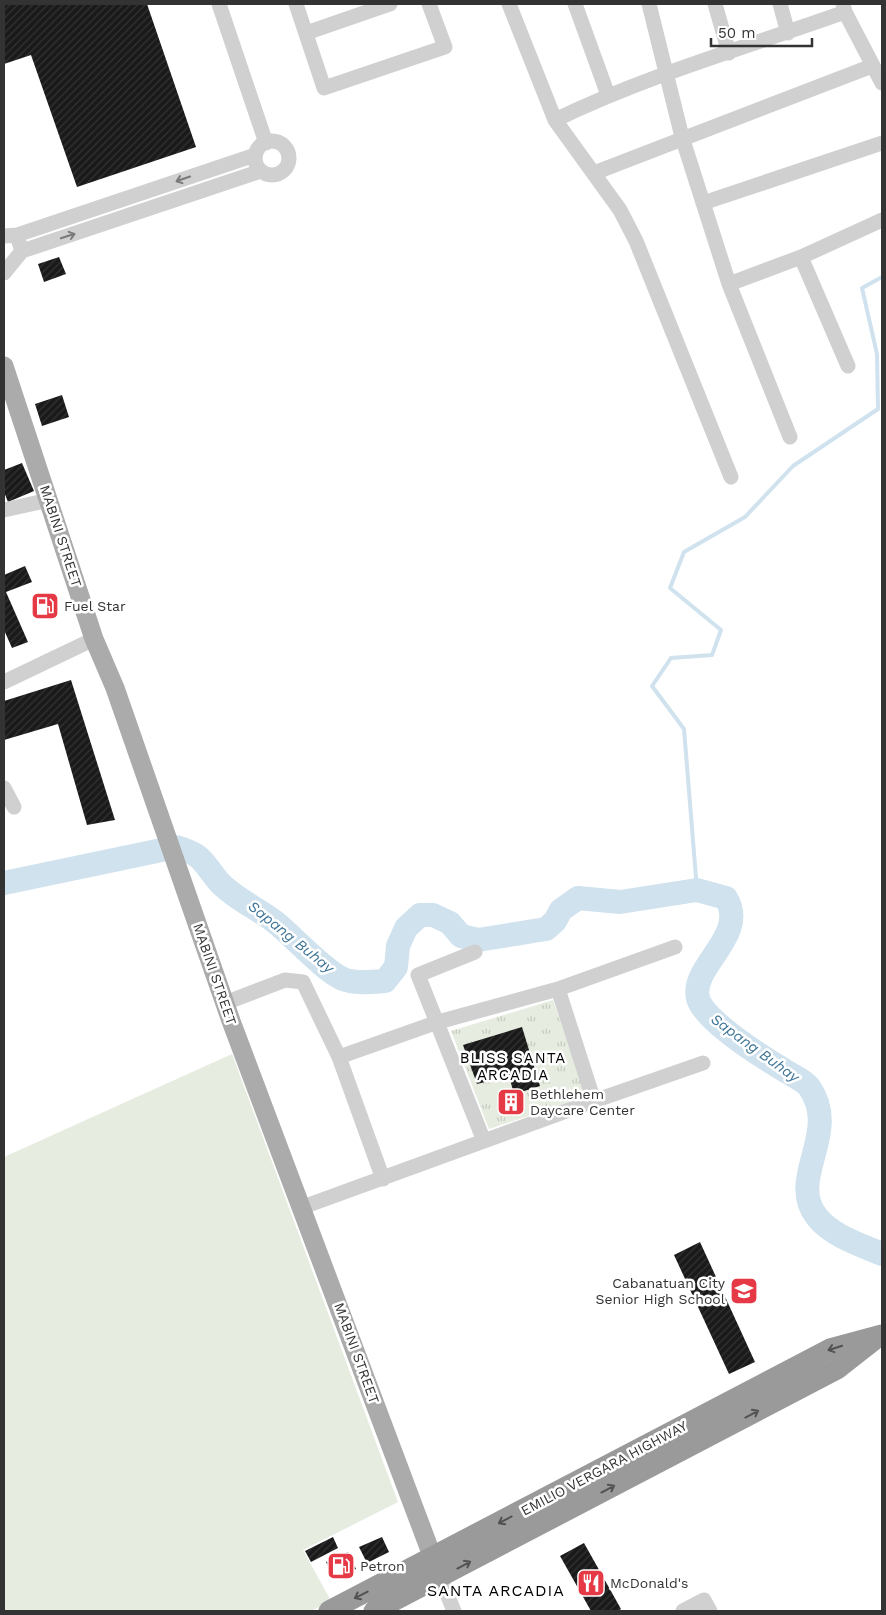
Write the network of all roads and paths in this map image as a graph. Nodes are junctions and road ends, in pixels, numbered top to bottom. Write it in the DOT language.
graph roads {
  1 [pos="219,4"];
  2 [pos="296,4"];
  3 [pos="390,4"];
  4 [pos="428,4"];
  5 [pos="509,4"];
  6 [pos="575,4"];
  7 [pos="649,4"];
  8 [pos="715,4"];
  9 [pos="780,4"];
  10 [pos="844,8"];
  11 [pos="306,33"];
  12 [pos="788,33"];
  13 [pos="729,53"];
  14 [pos="872,66"];
  15 [pos="667,72"];
  16 [pos="882,83"];
  17 [pos="608,95"];
  18 [pos="555,120"];
  19 [pos="682,137"];
  20 [pos="266,143"];
  21 [pos="882,143"];
  22 [pos="255,155"];
  23 [pos="261,171"];
  24 [pos="594,173"];
  25 [pos="703,203"];
  26 [pos="882,220"];
  27 [pos="10,236"];
  28 [pos="22,251"];
  29 [pos="801,257"];
  30 [pos="4,273"];
  31 [pos="729,284"];
  32 [pos="4,366"];
  33 [pos="848,366"];
  34 [pos="790,437"];
  35 [pos="731,477"];
  36 [pos="49,500"];
  37 [pos="4,510"];
  38 [pos="94,639"];
  39 [pos="4,682"];
  40 [pos="4,788"];
  41 [pos="14,807"];
  42 [pos="675,947"];
  43 [pos="475,952"];
  44 [pos="558,989"];
  45 [pos="225,1004"];
  46 [pos="438,1022"];
  47 [pos="339,1057"];
  48 [pos="703,1063"];
  49 [pos="594,1101"];
  50 [pos="484,1141"];
  51 [pos="383,1179"];
  52 [pos="303,1208"];
  53 [pos="882,1334"];
  54 [pos="433,1557"];
  55 [pos="440,1577"];
  56 [pos="329,1611"];
  57 [pos="374,1611"];
  58 [pos="454,1611"];
  59 [pos="683,1611"];
  60 [pos="710,1611"];
  1 -- 20 [label="street"];
  2 -- 11 [label="street"];
  3 -- 11 [label="street"];
  4 -- 11 [label="street"];
  5 -- 18 [label="street"];
  6 -- 17 [label="street"];
  7 -- 15 [label="street"];
  8 -- 13 [label="street"];
  9 -- 12 [label="street"];
  10 -- 12 [label="street"];
  10 -- 14 [label="street"];
  12 -- 13 [label="street"];
  13 -- 15 [label="street"];
  14 -- 16 [label="street"];
  14 -- 19 [label="street"];
  15 -- 17 [label="street"];
  15 -- 19 [label="street"];
  17 -- 18 [label="street"];
  18 -- 24 [label="street"];
  19 -- 24 [label="street"];
  19 -- 25 [label="street"];
  20 -- 22 [label="street"];
  20 -- 23 [label="street"];
  21 -- 25 [label="street"];
  22 -- 23 [label="street"];
  22 -- 27 [label="street, one-way"];
  28 -- 23 [label="street, one-way"];
  24 -- 35 [label="street"];
  25 -- 31 [label="street"];
  26 -- 29 [label="street"];
  27 -- 28 [label="street"];
  28 -- 30 [label="street"];
  29 -- 31 [label="street"];
  29 -- 33 [label="street"];
  31 -- 34 [label="street"];
  32 -- 36 [label="main road, MABINI STREET"];
  36 -- 37 [label="street"];
  36 -- 38 [label="main road, MABINI STREET"];
  38 -- 39 [label="street"];
  38 -- 45 [label="main road, MABINI STREET"];
  40 -- 41 [label="street"];
  42 -- 44 [label="street"];
  43 -- 46 [label="street"];
  44 -- 46 [label="street"];
  44 -- 49 [label="street"];
  45 -- 47 [label="street"];
  45 -- 52 [label="main road, MABINI STREET"];
  46 -- 47 [label="street"];
  46 -- 50 [label="street"];
  47 -- 51 [label="street"];
  48 -- 49 [label="street"];
  49 -- 50 [label="street"];
  50 -- 51 [label="street"];
  51 -- 52 [label="street"];
  52 -- 54 [label="main road, MABINI STREET"];
  53 -- 54 [label="highway, EMILIO VERGARA HIGHWAY, one-way"];
  55 -- 53 [label="highway, EMILIO VERGARA HIGHWAY, one-way"];
  54 -- 55 [label="main road, MABINI STREET"];
  54 -- 56 [label="highway, EMILIO VERGARA HIGHWAY, one-way"];
  55 -- 57 [label="highway, EMILIO VERGARA HIGHWAY"];
  55 -- 58 [label="street"];
  59 -- 60 [label="street"];
}
